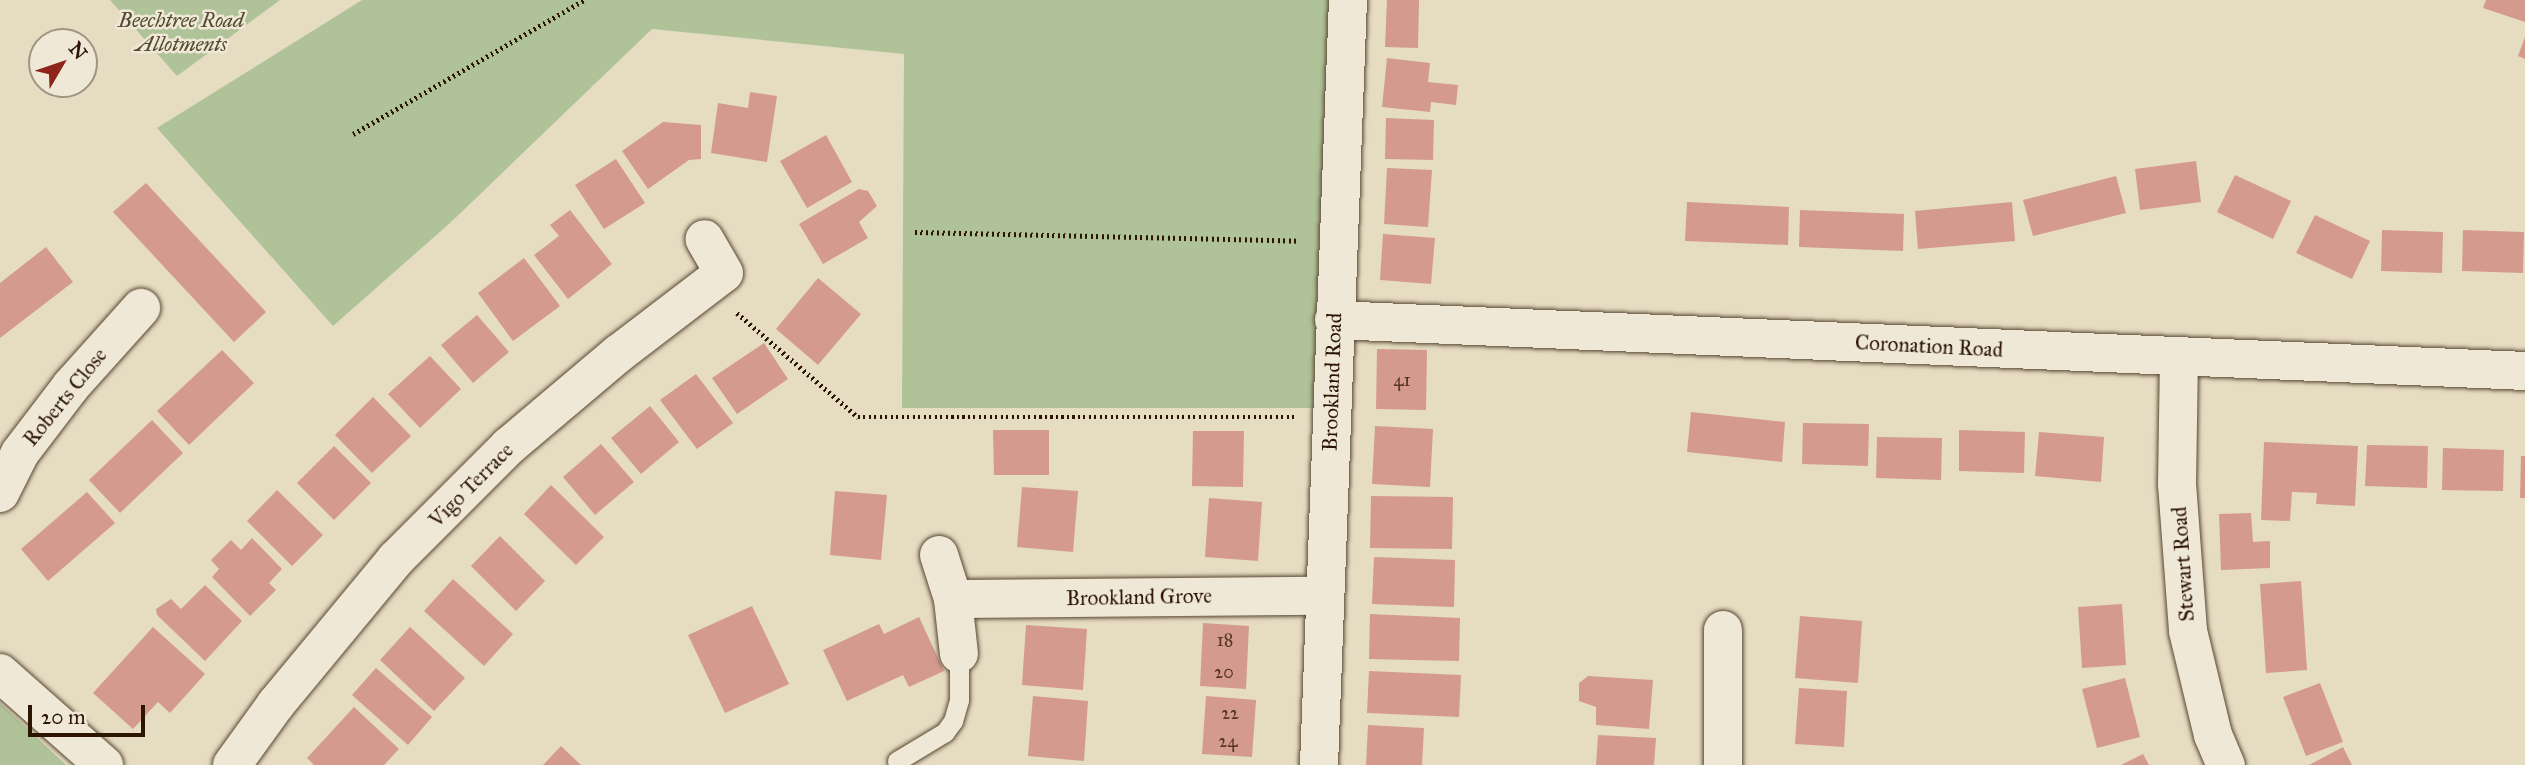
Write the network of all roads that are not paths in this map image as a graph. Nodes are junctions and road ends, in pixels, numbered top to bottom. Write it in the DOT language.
graph roads {
  1 [pos="1348,0"];
  2 [pos="704,239"];
  3 [pos="141,308"];
  4 [pos="1334,320"];
  5 [pos="2179,357"];
  6 [pos="2525,371"];
  7 [pos="0,493"];
  8 [pos="939,555"];
  9 [pos="1325,596"];
  10 [pos="953,599"];
  11 [pos="1723,630"];
  12 [pos="959,654"];
  13 [pos="0,673"];
  14 [pos="897,761"];
  15 [pos="104,765"];
  16 [pos="232,765"];
  17 [pos="1319,765"];
  18 [pos="1723,765"];
  19 [pos="2226,765"];
  1 -- 4 [label="street, Brookland Road"];
  2 -- 16 [label="street, Vigo Terrace"];
  3 -- 7 [label="street, Roberts Close"];
  4 -- 5 [label="street, Coronation Road"];
  4 -- 9 [label="street, Brookland Road"];
  5 -- 6 [label="street, Coronation Road"];
  5 -- 19 [label="street, Stewart Road"];
  8 -- 10 [label="street"];
  9 -- 10 [label="street, Brookland Grove"];
  9 -- 17 [label="street, Brookland Road"];
  10 -- 12 [label="street"];
  11 -- 18 [label="street"];
  12 -- 14 [label="lane"];
  13 -- 15 [label="street"];
}
